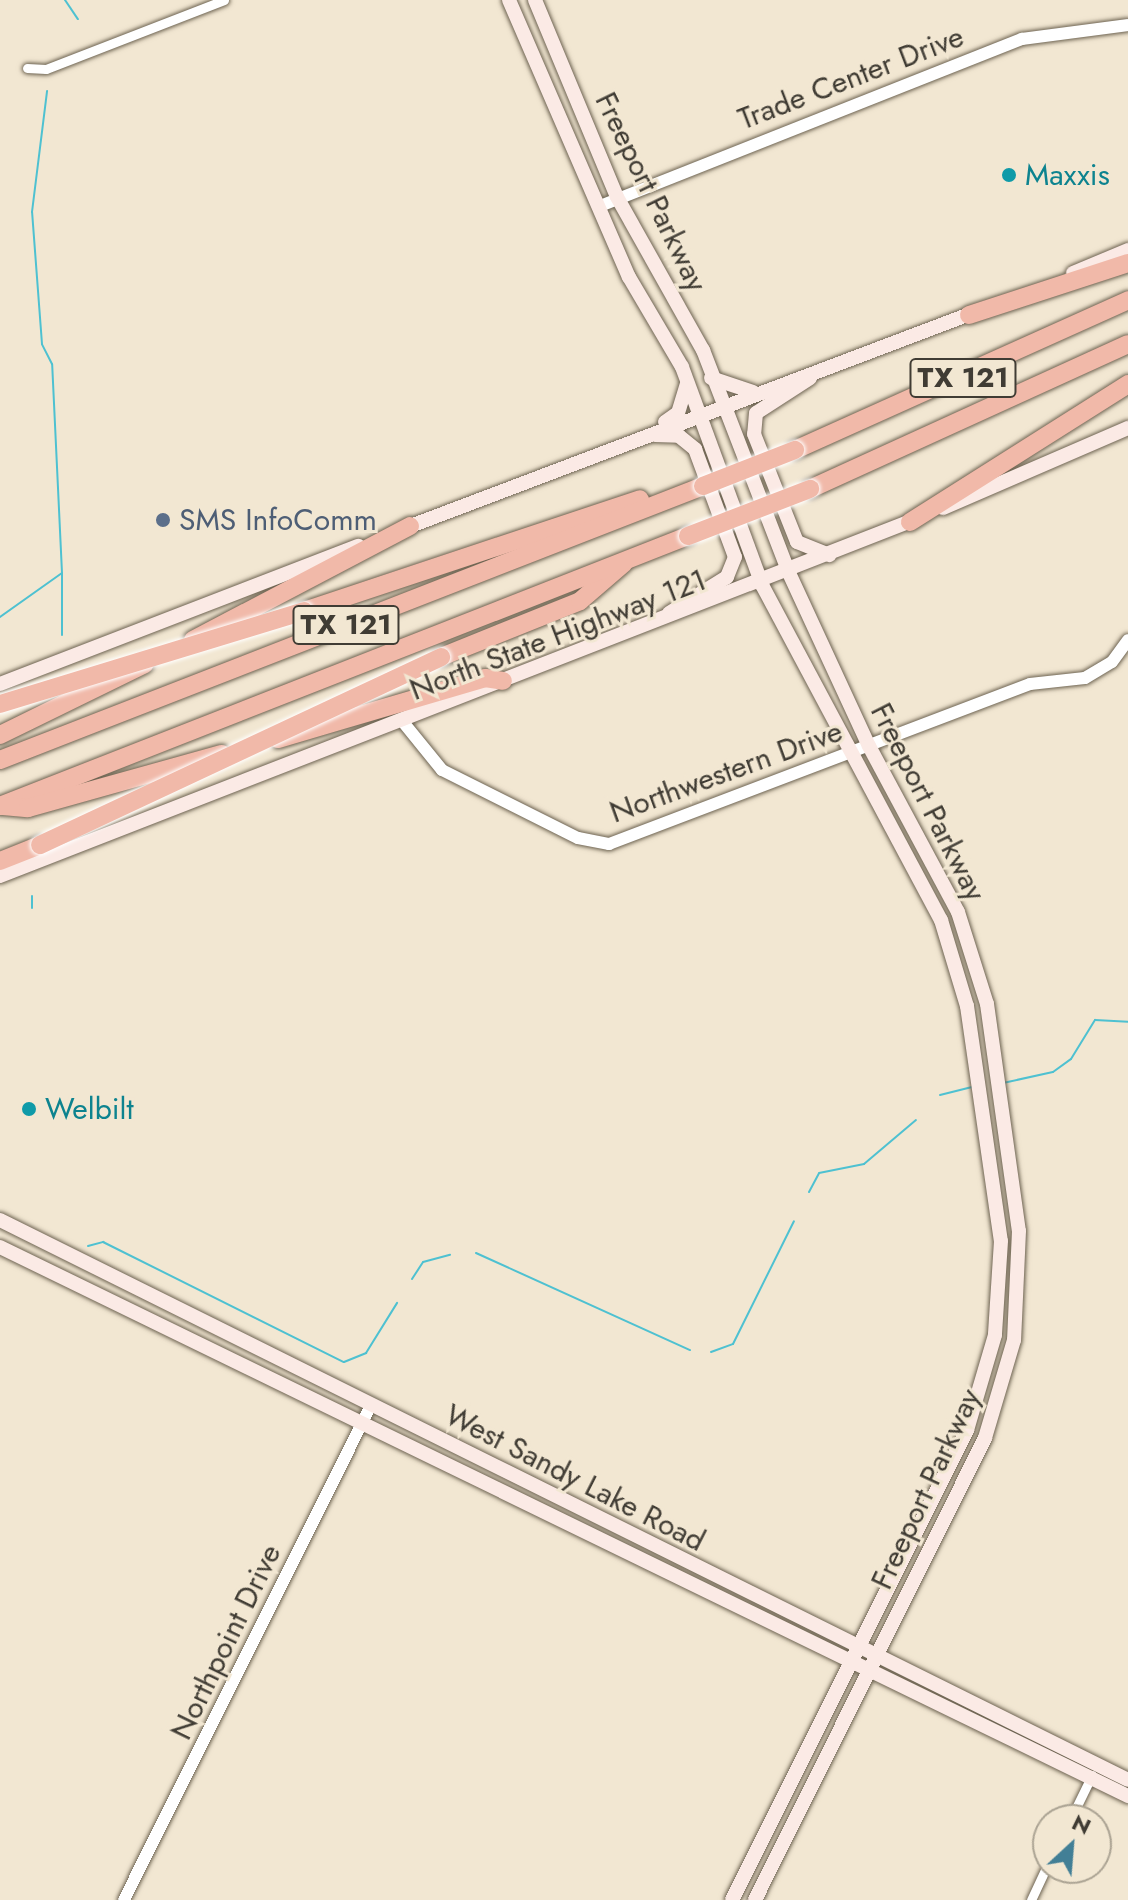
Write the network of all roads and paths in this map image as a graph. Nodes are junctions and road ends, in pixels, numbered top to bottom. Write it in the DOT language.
graph roads {
  1 [pos="224,0"];
  2 [pos="509,0"];
  3 [pos="535,0"];
  4 [pos="1128,25"];
  5 [pos="27,68"];
  6 [pos="617,197"];
  7 [pos="600,206"];
  8 [pos="1128,250"];
  9 [pos="1128,263"];
  10 [pos="1128,300"];
  11 [pos="969,315"];
  12 [pos="1128,344"];
  13 [pos="834,363"];
  14 [pos="711,378"];
  15 [pos="687,383"];
  16 [pos="1128,384"];
  17 [pos="754,393"];
  18 [pos="720,405"];
  19 [pos="697,415"];
  20 [pos="1128,428"];
  21 [pos="646,436"];
  22 [pos="698,488"];
  23 [pos="910,522"];
  24 [pos="410,526"];
  25 [pos="833,555"];
  26 [pos="627,560"];
  27 [pos="813,563"];
  28 [pos="789,573"];
  29 [pos="762,585"];
  30 [pos="733,596"];
  31 [pos="803,604"];
  32 [pos="776,612"];
  33 [pos="638,632"];
  34 [pos="1128,640"];
  35 [pos="503,681"];
  36 [pos="0,684"];
  37 [pos="0,704"];
  38 [pos="403,722"];
  39 [pos="0,735"];
  40 [pos="869,746"];
  41 [pos="848,756"];
  42 [pos="0,760"];
  43 [pos="0,806"];
  44 [pos="0,861"];
  45 [pos="0,876"];
  46 [pos="0,1220"];
  47 [pos="0,1247"];
  48 [pos="63,1252"];
  49 [pos="52,1273"];
  50 [pos="371,1405"];
  51 [pos="361,1426"];
  52 [pos="939,1491"];
  53 [pos="956,1498"];
  54 [pos="652,1545"];
  55 [pos="645,1567"];
  56 [pos="856,1649"];
  57 [pos="873,1658"];
  58 [pos="848,1665"];
  59 [pos="865,1674"];
  60 [pos="1092,1775"];
  61 [pos="1128,1780"];
  62 [pos="784,1794"];
  63 [pos="1128,1796"];
  64 [pos="802,1803"];
  65 [pos="1078,1804"];
  66 [pos="124,1900"];
  67 [pos="732,1900"];
  68 [pos="755,1900"];
  1 -- 5 [label="street"];
  2 -- 7 [label="main road, Freeport Parkway"];
  3 -- 6 [label="main road, Freeport Parkway"];
  4 -- 6 [label="street, Trade Center Drive"];
  6 -- 7 [label="street, Trade Center Drive"];
  6 -- 14 [label="main road, Freeport Parkway"];
  7 -- 15 [label="main road, Freeport Parkway"];
  8 -- 11 [label="main road"];
  9 -- 11 [label="highway"];
  10 -- 22 [label="highway, TX 121, bridge"];
  11 -- 13 [label="main road"];
  12 -- 26 [label="highway, TX 121, bridge"];
  13 -- 17 [label="main road"];
  13 -- 25 [label="main road"];
  14 -- 17 [label="main road"];
  14 -- 18 [label="main road, Freeport Parkway"];
  15 -- 19 [label="main road, Freeport Parkway"];
  15 -- 21 [label="main road"];
  16 -- 23 [label="highway"];
  17 -- 18 [label="main road"];
  18 -- 19 [label="main road"];
  18 -- 28 [label="main road, Freeport Parkway"];
  19 -- 21 [label="main road"];
  19 -- 29 [label="main road, Freeport Parkway"];
  20 -- 23 [label="main road, North State Highway 121"];
  21 -- 24 [label="main road"];
  21 -- 33 [label="main road"];
  22 -- 37 [label="highway, bridge"];
  22 -- 42 [label="highway, TX 121"];
  23 -- 25 [label="main road, North State Highway 121"];
  24 -- 36 [label="main road"];
  24 -- 39 [label="highway"];
  25 -- 27 [label="main road, North State Highway 121"];
  26 -- 43 [label="highway, TX 121"];
  26 -- 44 [label="highway, bridge"];
  27 -- 28 [label="main road, North State Highway 121"];
  27 -- 31 [label="main road"];
  28 -- 29 [label="main road, North State Highway 121"];
  28 -- 31 [label="main road, Freeport Parkway"];
  29 -- 30 [label="main road, North State Highway 121"];
  29 -- 32 [label="main road, Freeport Parkway"];
  30 -- 32 [label="main road"];
  30 -- 33 [label="main road, North State Highway 121"];
  31 -- 40 [label="main road, Freeport Parkway"];
  32 -- 41 [label="main road, Freeport Parkway"];
  33 -- 35 [label="main road, North State Highway 121"];
  34 -- 40 [label="street, Northwestern Drive"];
  35 -- 38 [label="main road, North State Highway 121"];
  35 -- 43 [label="highway"];
  38 -- 41 [label="street, Northwestern Drive"];
  38 -- 45 [label="main road, North State Highway 121"];
  40 -- 41 [label="street, Northwestern Drive"];
  40 -- 53 [label="main road, Freeport Parkway"];
  41 -- 52 [label="main road, Freeport Parkway"];
  46 -- 48 [label="main road, West Sandy Lake Road"];
  47 -- 49 [label="main road, West Sandy Lake Road"];
  48 -- 49 [label="main road"];
  48 -- 50 [label="main road, West Sandy Lake Road"];
  49 -- 51 [label="main road, West Sandy Lake Road"];
  50 -- 51 [label="street, Northpoint Drive"];
  50 -- 54 [label="main road, West Sandy Lake Road"];
  51 -- 55 [label="main road, West Sandy Lake Road"];
  51 -- 66 [label="street, Northpoint Drive"];
  52 -- 53 [label="main road"];
  52 -- 56 [label="main road, Freeport Parkway"];
  53 -- 57 [label="main road, Freeport Parkway"];
  54 -- 55 [label="main road"];
  54 -- 56 [label="main road, West Sandy Lake Road"];
  55 -- 58 [label="main road, West Sandy Lake Road"];
  56 -- 57 [label="main road, West Sandy Lake Road"];
  56 -- 58 [label="main road, Freeport Parkway"];
  57 -- 59 [label="main road, Freeport Parkway"];
  57 -- 60 [label="main road, West Sandy Lake Road"];
  58 -- 59 [label="main road, West Sandy Lake Road"];
  58 -- 62 [label="main road"];
  59 -- 60 [label="main road, West Sandy Lake Road"];
  59 -- 64 [label="main road"];
  60 -- 61 [label="main road, West Sandy Lake Road"];
  60 -- 63 [label="main road, West Sandy Lake Road"];
  60 -- 65 [label="street"];
  62 -- 64 [label="main road"];
  62 -- 67 [label="main road"];
  64 -- 68 [label="main road"];
}
